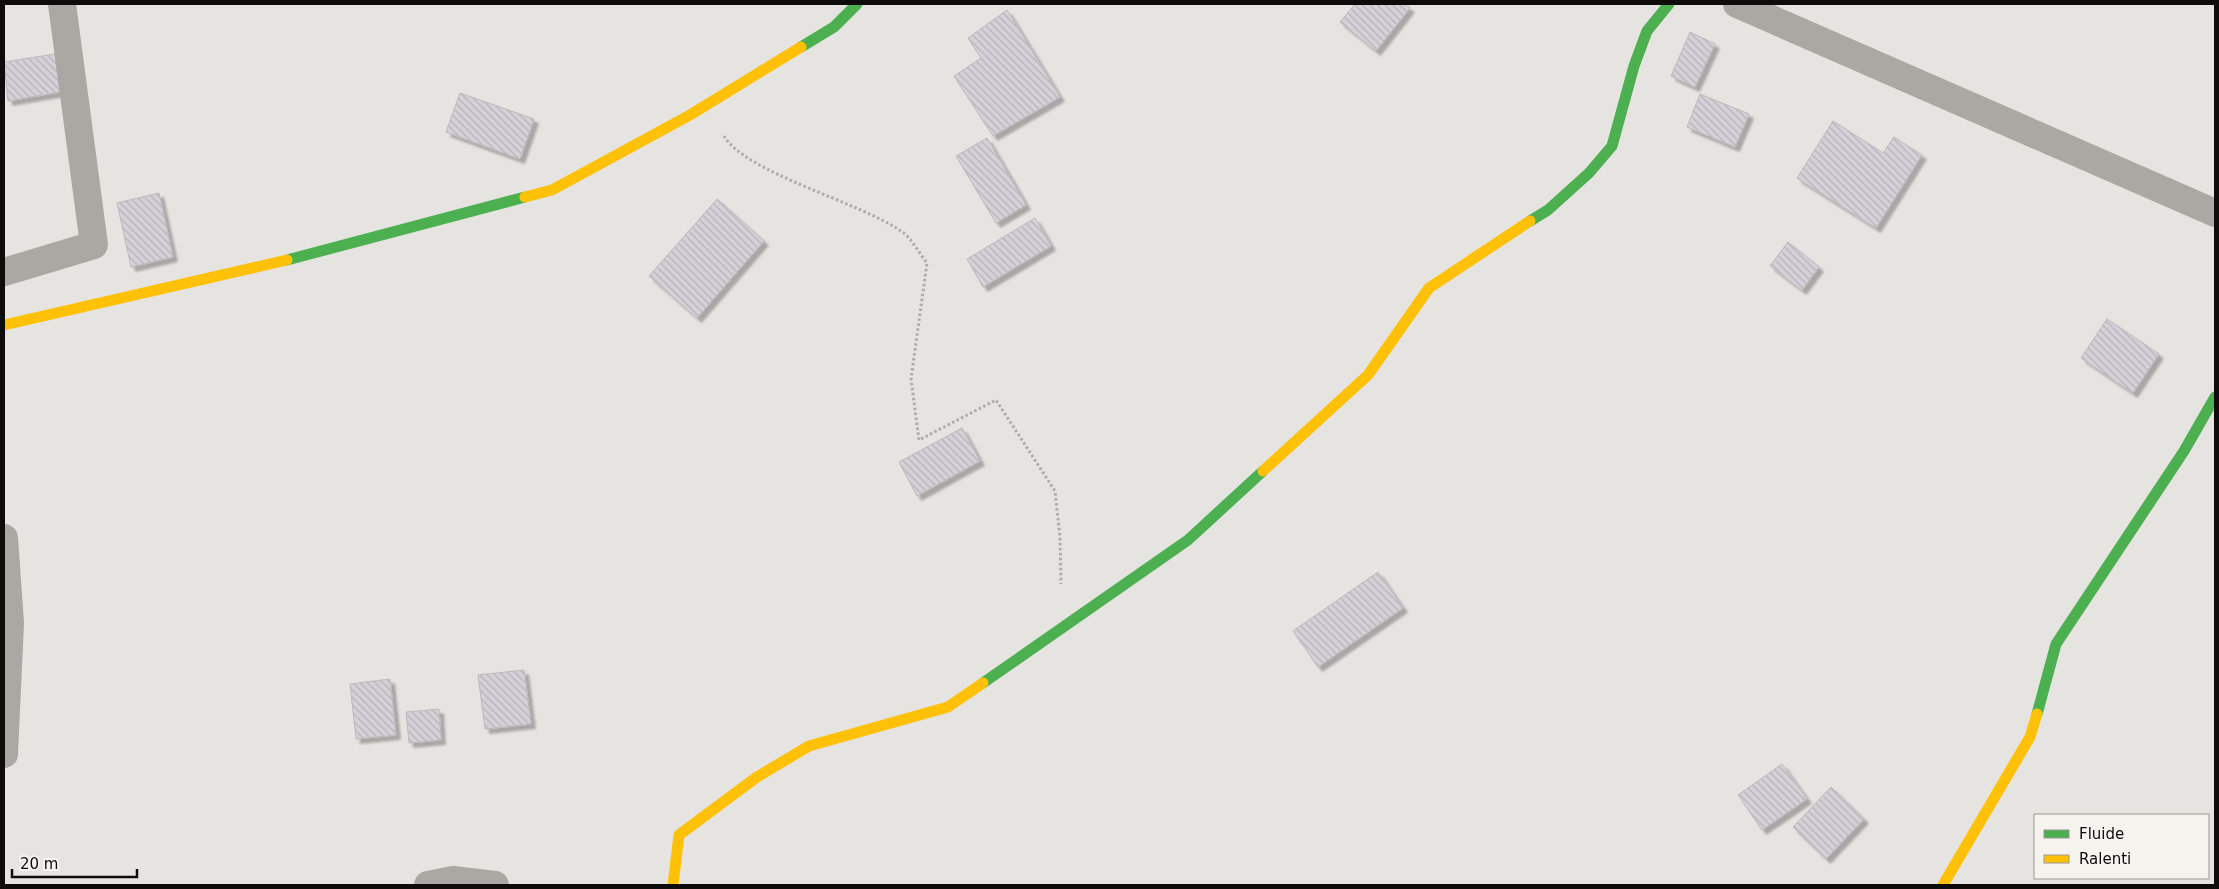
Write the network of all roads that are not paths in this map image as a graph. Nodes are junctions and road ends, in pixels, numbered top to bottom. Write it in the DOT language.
graph roads {
  1 [pos="62,4"];
  2 [pos="857,4"];
  3 [pos="1669,4"];
  4 [pos="1738,4"];
  5 [pos="2215,213"];
  6 [pos="4,272"];
  7 [pos="4,325"];
  8 [pos="2215,397"];
  9 [pos="4,538"];
  10 [pos="4,754"];
  11 [pos="428,885"];
  12 [pos="496,885"];
  13 [pos="671,885"];
  14 [pos="1943,885"];
  1 -- 6 [label="street"];
  2 -- 7 [label="street"];
  3 -- 13 [label="street"];
  4 -- 5 [label="street"];
  8 -- 14 [label="street"];
  9 -- 10 [label="street"];
  11 -- 12 [label="street"];
}
